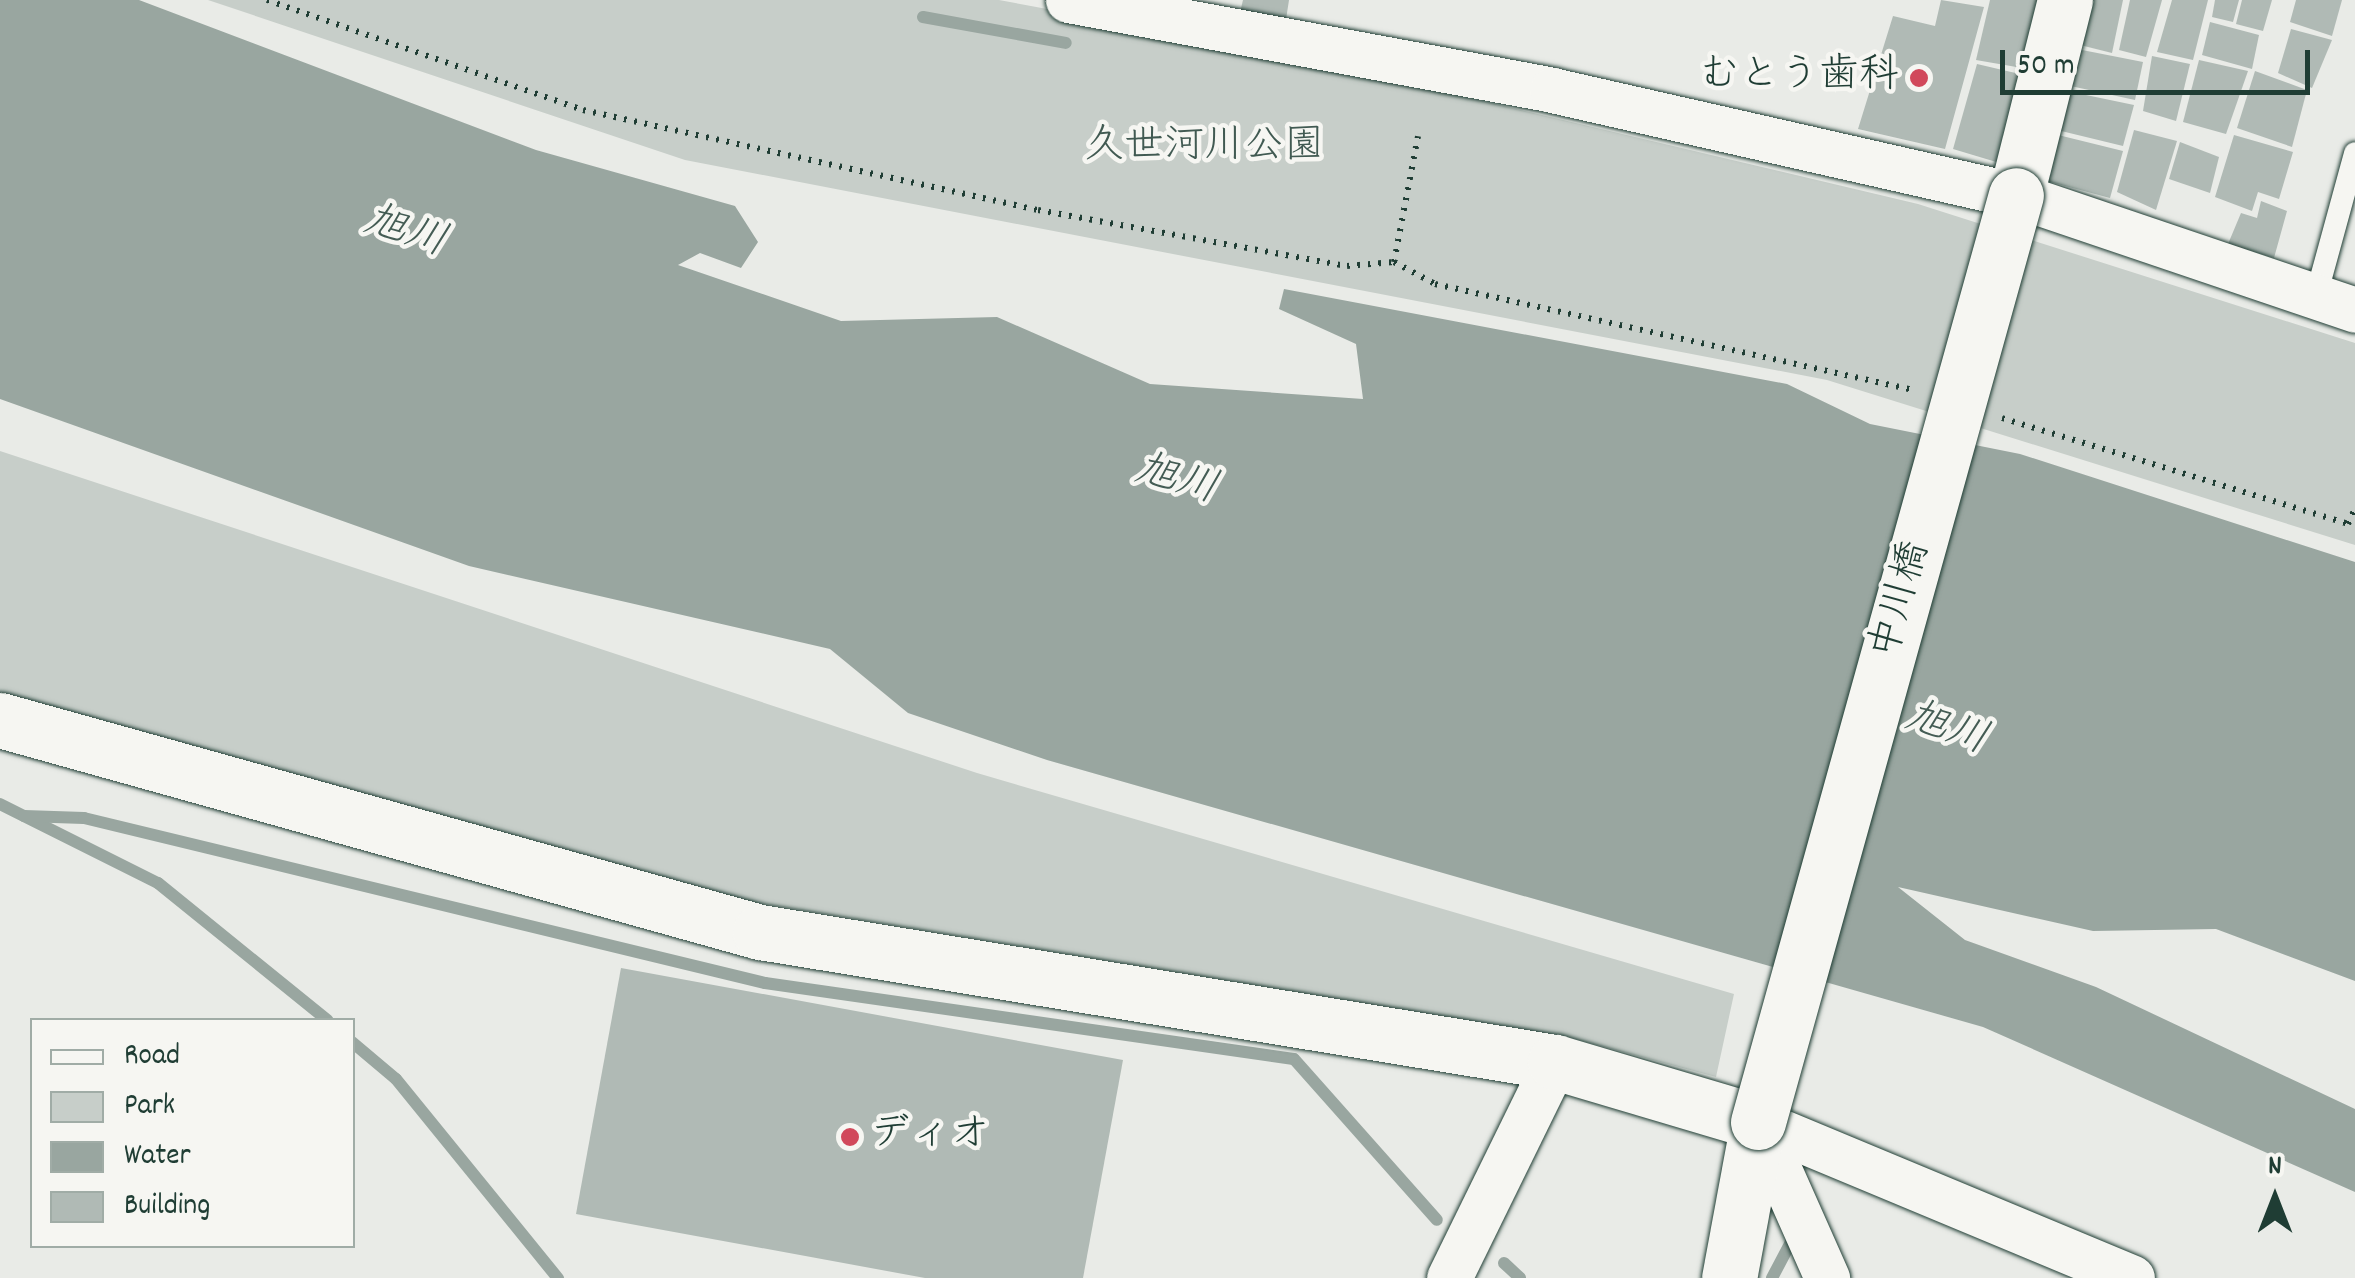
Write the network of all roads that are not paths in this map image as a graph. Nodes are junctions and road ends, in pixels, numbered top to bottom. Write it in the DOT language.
graph roads {
  1 [pos="1068,0"];
  2 [pos="2064,0"];
  3 [pos="1135,6"];
  4 [pos="1300,19"];
  5 [pos="2355,153"];
  6 [pos="2016,196"];
  7 [pos="2335,303"];
  8 [pos="0,720"];
  9 [pos="1555,1062"];
  10 [pos="1758,1122"];
  11 [pos="1453,1276"];
  12 [pos="1729,1278"];
  13 [pos="1827,1278"];
  14 [pos="2132,1278"];
  1 -- 3 [label="street"];
  2 -- 6 [label="street, 中川橋"];
  3 -- 4 [label="street"];
  4 -- 6 [label="street"];
  5 -- 7 [label="lane"];
  6 -- 7 [label="street"];
  6 -- 10 [label="street, 中川橋, bridge"];
  8 -- 9 [label="street"];
  9 -- 10 [label="street"];
  9 -- 11 [label="street"];
  10 -- 12 [label="street, 中川橋"];
  10 -- 13 [label="street"];
  10 -- 14 [label="street"];
}
